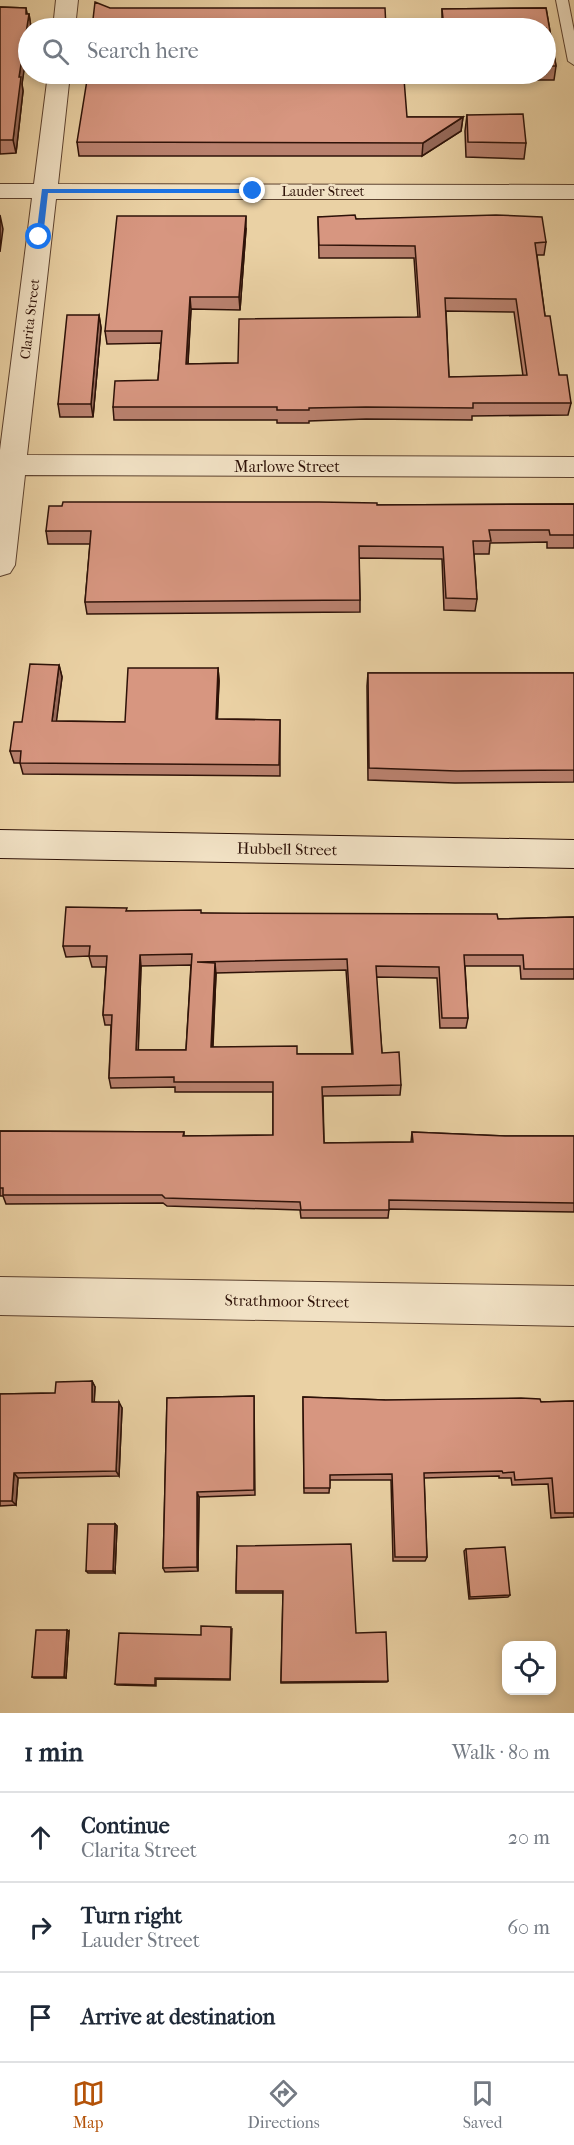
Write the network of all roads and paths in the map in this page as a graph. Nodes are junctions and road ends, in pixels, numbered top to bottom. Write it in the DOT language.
graph roads {
  1 [pos="67,0"];
  2 [pos="562,0"];
  3 [pos="65,18"];
  4 [pos="574,61"];
  5 [pos="58,84"];
  6 [pos="0,190"];
  7 [pos="45,191"];
  8 [pos="574,192"];
  9 [pos="6,465"];
  10 [pos="574,467"];
  11 [pos="0,564"];
  12 [pos="0,844"];
  13 [pos="574,854"];
  14 [pos="0,1296"];
  15 [pos="574,1306"];
  1 -- 3 [label="street"];
  2 -- 4 [label="lane"];
  5 -- 7 [label="street, Clarita Street"];
  6 -- 7 [label="street, Lauder Street"];
  7 -- 8 [label="street, Lauder Street"];
  7 -- 9 [label="street, Clarita Street"];
  9 -- 10 [label="street, Marlowe Street"];
  9 -- 11 [label="street, Clarita Street"];
  12 -- 13 [label="street, Hubbell Street"];
  14 -- 15 [label="street, Strathmoor Street"];
}
